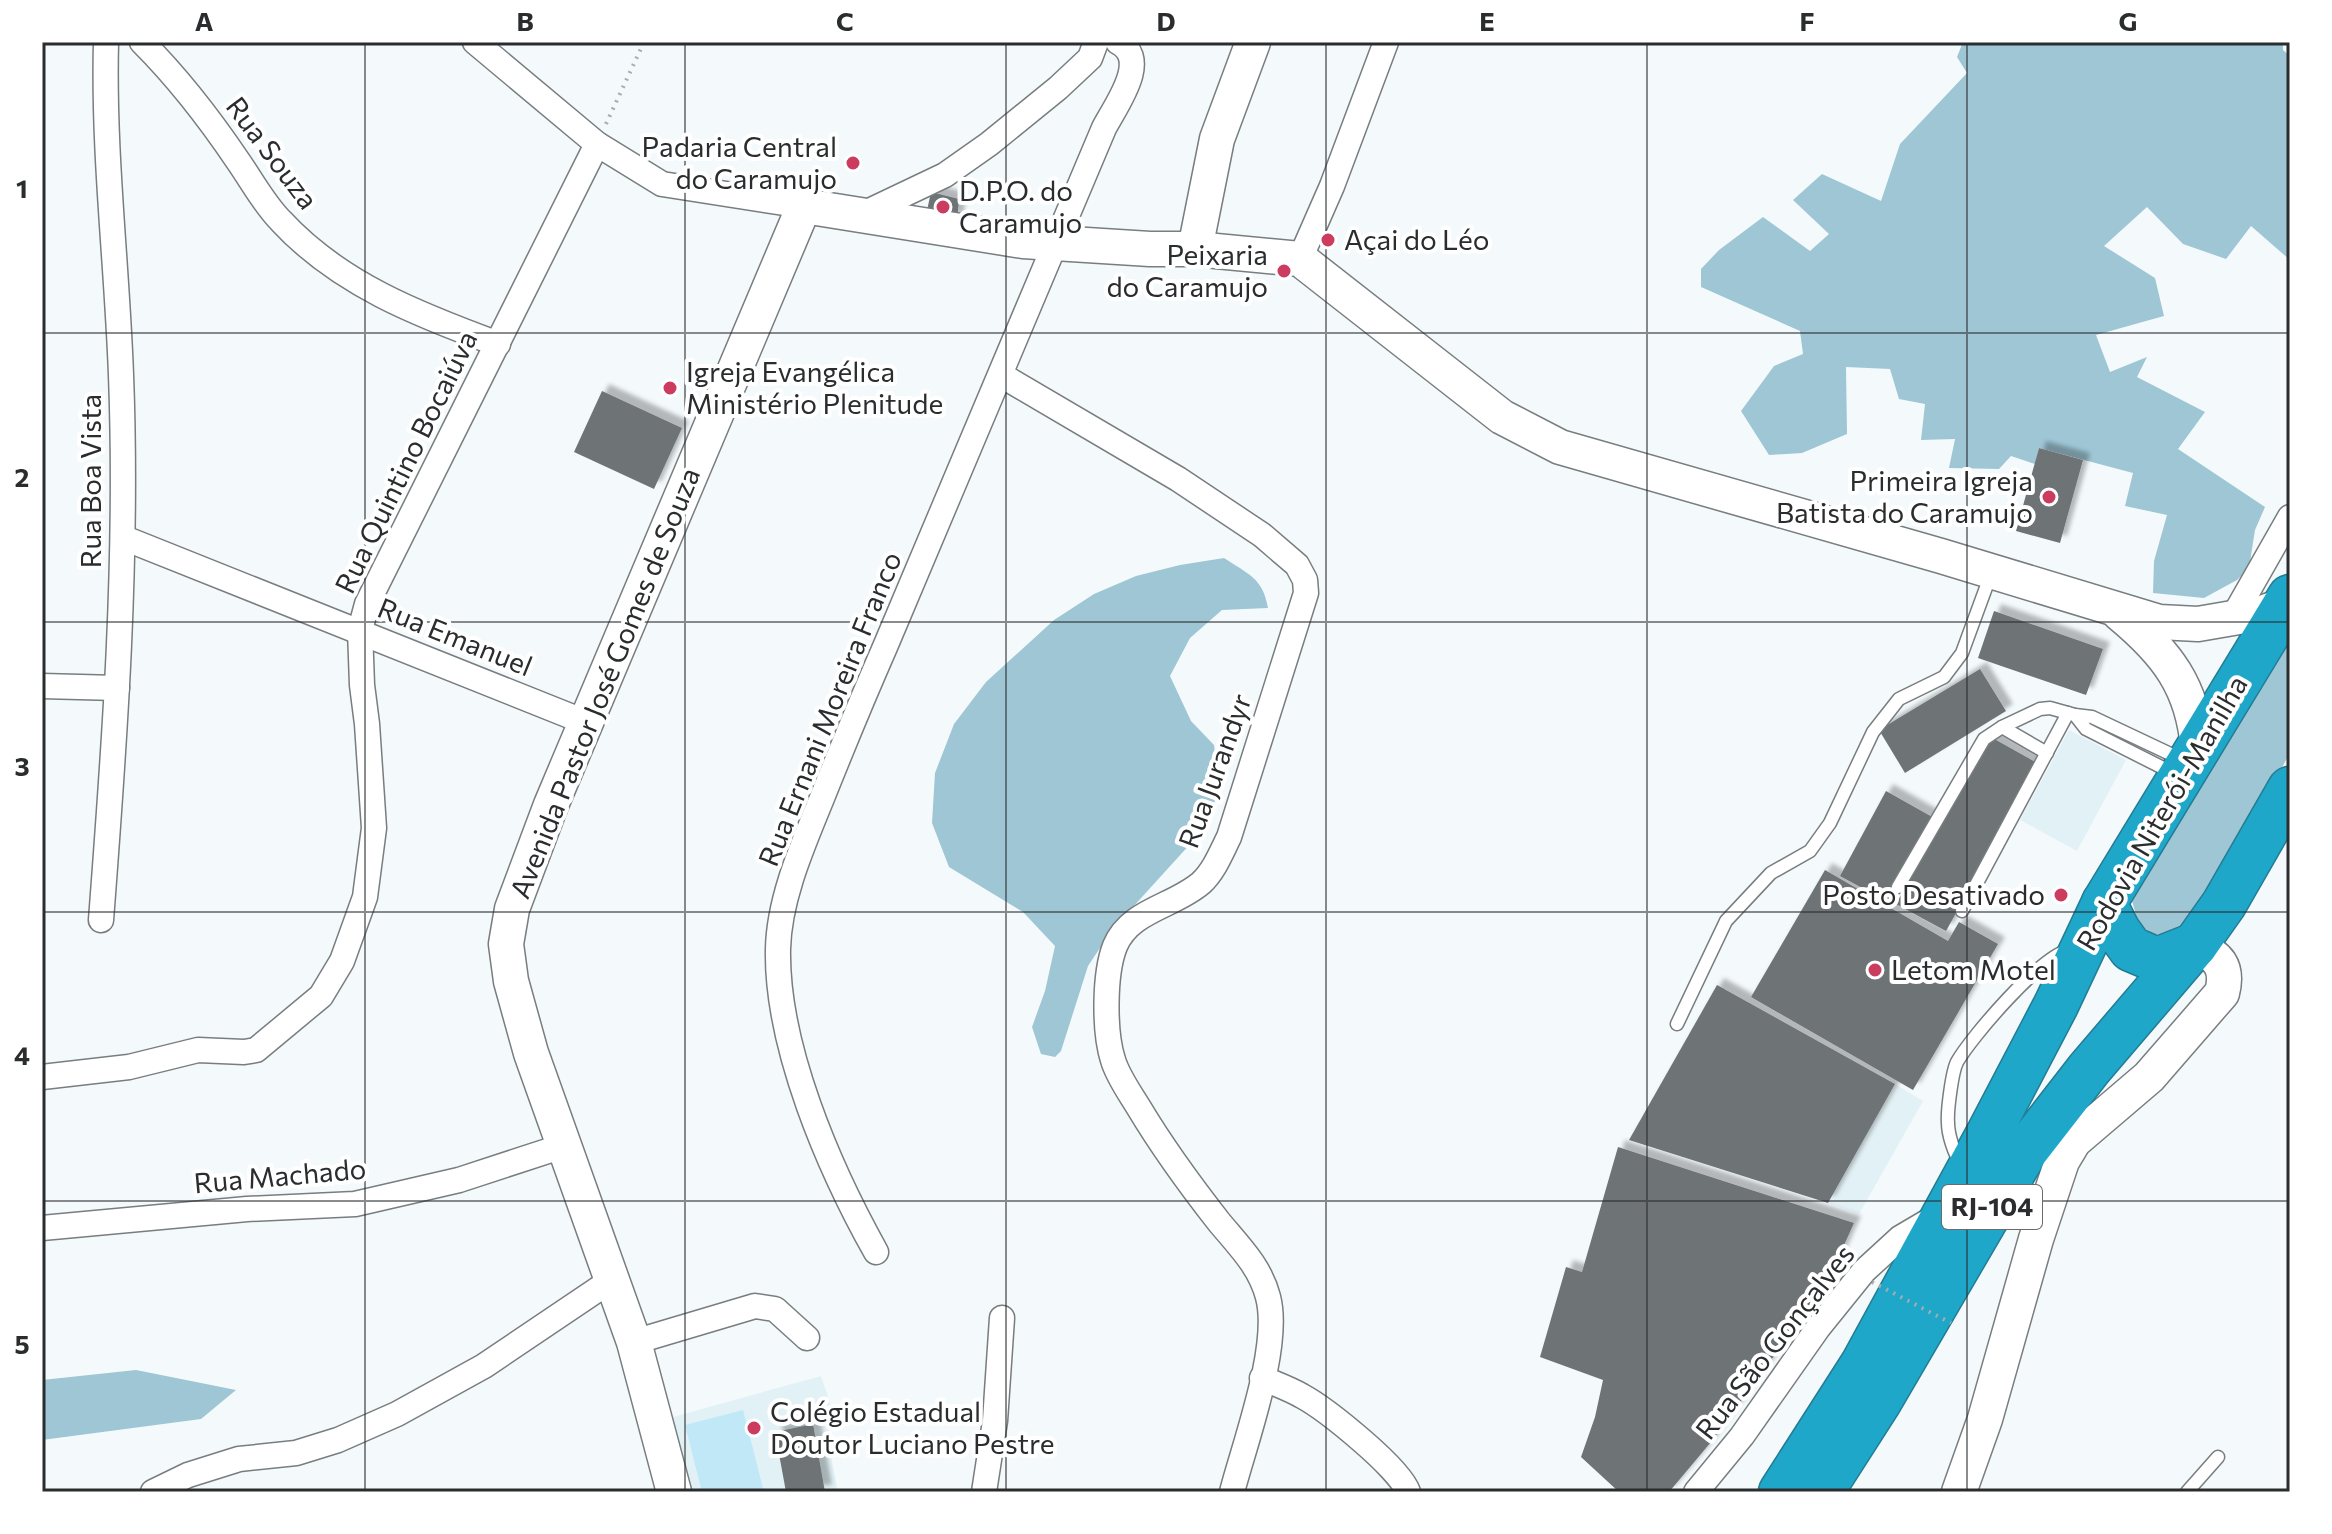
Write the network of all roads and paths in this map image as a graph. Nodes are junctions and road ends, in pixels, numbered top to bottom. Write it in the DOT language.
graph roads {
  1 [pos="106,42"];
  2 [pos="142,42"];
  3 [pos="475,42"];
  4 [pos="644,42"];
  5 [pos="1096,42"];
  6 [pos="1118,42"];
  7 [pos="1253,42"];
  8 [pos="1386,42"];
  9 [pos="597,144"];
  10 [pos="804,206"];
  11 [pos="863,214"];
  12 [pos="1055,244"];
  13 [pos="1195,249"];
  14 [pos="1300,259"];
  15 [pos="498,344"];
  16 [pos="1001,375"];
  17 [pos="2290,517"];
  18 [pos="124,538"];
  19 [pos="1992,571"];
  20 [pos="2287,601"];
  21 [pos="2111,606"];
  22 [pos="2232,619"];
  23 [pos="360,630"];
  24 [pos="42,686"];
  25 [pos="117,688"];
  26 [pos="2072,714"];
  27 [pos="585,722"];
  28 [pos="2002,727"];
  29 [pos="2047,753"];
  30 [pos="2189,762"];
  31 [pos="2290,789"];
  32 [pos="1898,887"];
  33 [pos="2104,903"];
  34 [pos="1962,911"];
  35 [pos="101,920"];
  36 [pos="2195,945"];
  37 [pos="2084,947"];
  38 [pos="1677,1024"];
  39 [pos="2089,1069"];
  40 [pos="42,1077"];
  41 [pos="2074,1141"];
  42 [pos="563,1146"];
  43 [pos="1969,1172"];
  44 [pos="1948,1210"];
  45 [pos="42,1228"];
  46 [pos="876,1252"];
  47 [pos="613,1279"];
  48 [pos="1872,1282"];
  49 [pos="1002,1318"];
  50 [pos="1951,1323"];
  51 [pos="807,1338"];
  52 [pos="634,1342"];
  53 [pos="1262,1378"];
  54 [pos="2218,1457"];
  55 [pos="153,1492"];
  56 [pos="674,1492"];
  57 [pos="984,1492"];
  58 [pos="1232,1492"];
  59 [pos="1408,1492"];
  60 [pos="1696,1492"];
  61 [pos="1781,1492"];
  62 [pos="1821,1492"];
  63 [pos="1959,1492"];
  64 [pos="2187,1492"];
  1 -- 18 [label="street, Rua Boa Vista"];
  2 -- 15 [label="street, Rua Souza"];
  3 -- 9 [label="street"];
  4 -- 9 [label="path"];
  5 -- 11 [label="street"];
  6 -- 12 [label="street, Rua Ernani Moreira Franco"];
  7 -- 13 [label="street"];
  8 -- 14 [label="street"];
  9 -- 10 [label="street"];
  9 -- 15 [label="street, Rua Quintino Bocaiúva"];
  10 -- 11 [label="street"];
  10 -- 27 [label="street, Avenida Pastor José Gomes de Souza"];
  11 -- 12 [label="street"];
  12 -- 13 [label="street"];
  12 -- 16 [label="street, Rua Ernani Moreira Franco"];
  13 -- 14 [label="street"];
  14 -- 19 [label="street"];
  15 -- 23 [label="street, Rua Quintino Bocaiúva"];
  16 -- 46 [label="street, Rua Ernani Moreira Franco"];
  16 -- 53 [label="street, Rua Jurandyr"];
  17 -- 22 [label="street"];
  18 -- 23 [label="street, Rua Emanuel"];
  18 -- 25 [label="street, Rua Boa Vista"];
  19 -- 21 [label="street"];
  19 -- 38 [label="lane"];
  20 -- 22 [label="street"];
  20 -- 30 [label="highway, Rodovia Niterói-Manilha / RJ-104"];
  21 -- 22 [label="street"];
  21 -- 30 [label="street"];
  23 -- 27 [label="street, Rua Emanuel"];
  23 -- 40 [label="street, Rua Quintino Bocaiúva"];
  24 -- 25 [label="street"];
  25 -- 35 [label="street, Rua Boa Vista"];
  26 -- 28 [label="lane"];
  26 -- 29 [label="lane"];
  26 -- 30 [label="lane"];
  27 -- 42 [label="street, Avenida Pastor José Gomes de Souza"];
  28 -- 29 [label="lane"];
  28 -- 32 [label="lane"];
  29 -- 34 [label="lane"];
  30 -- 33 [label="highway, Rodovia Niterói-Manilha / RJ-104"];
  31 -- 36 [label="highway, RJ-104"];
  33 -- 36 [label="highway"];
  33 -- 37 [label="highway, Rodovia Niterói-Manilha / RJ-104"];
  36 -- 39 [label="highway, RJ-104"];
  36 -- 41 [label="street"];
  37 -- 43 [label="highway, Rodovia Niterói-Manilha / RJ-104"];
  37 -- 43 [label="lane"];
  39 -- 41 [label="highway"];
  39 -- 62 [label="highway, RJ-104"];
  41 -- 63 [label="street"];
  42 -- 45 [label="street, Rua Machado"];
  42 -- 47 [label="street, Avenida Pastor José Gomes de Souza"];
  43 -- 44 [label="highway, Rodovia Niterói-Manilha / RJ-104"];
  44 -- 60 [label="street, Rua São Gonçalves"];
  44 -- 61 [label="highway, Rodovia Niterói-Manilha / RJ-104"];
  47 -- 52 [label="street, Avenida Pastor José Gomes de Souza"];
  47 -- 55 [label="street"];
  48 -- 50 [label="path, bridge"];
  49 -- 57 [label="street"];
  51 -- 52 [label="street"];
  52 -- 56 [label="street, Avenida Pastor José Gomes de Souza"];
  53 -- 58 [label="street, Rua Jurandyr"];
  53 -- 59 [label="street"];
  54 -- 64 [label="lane"];
}
